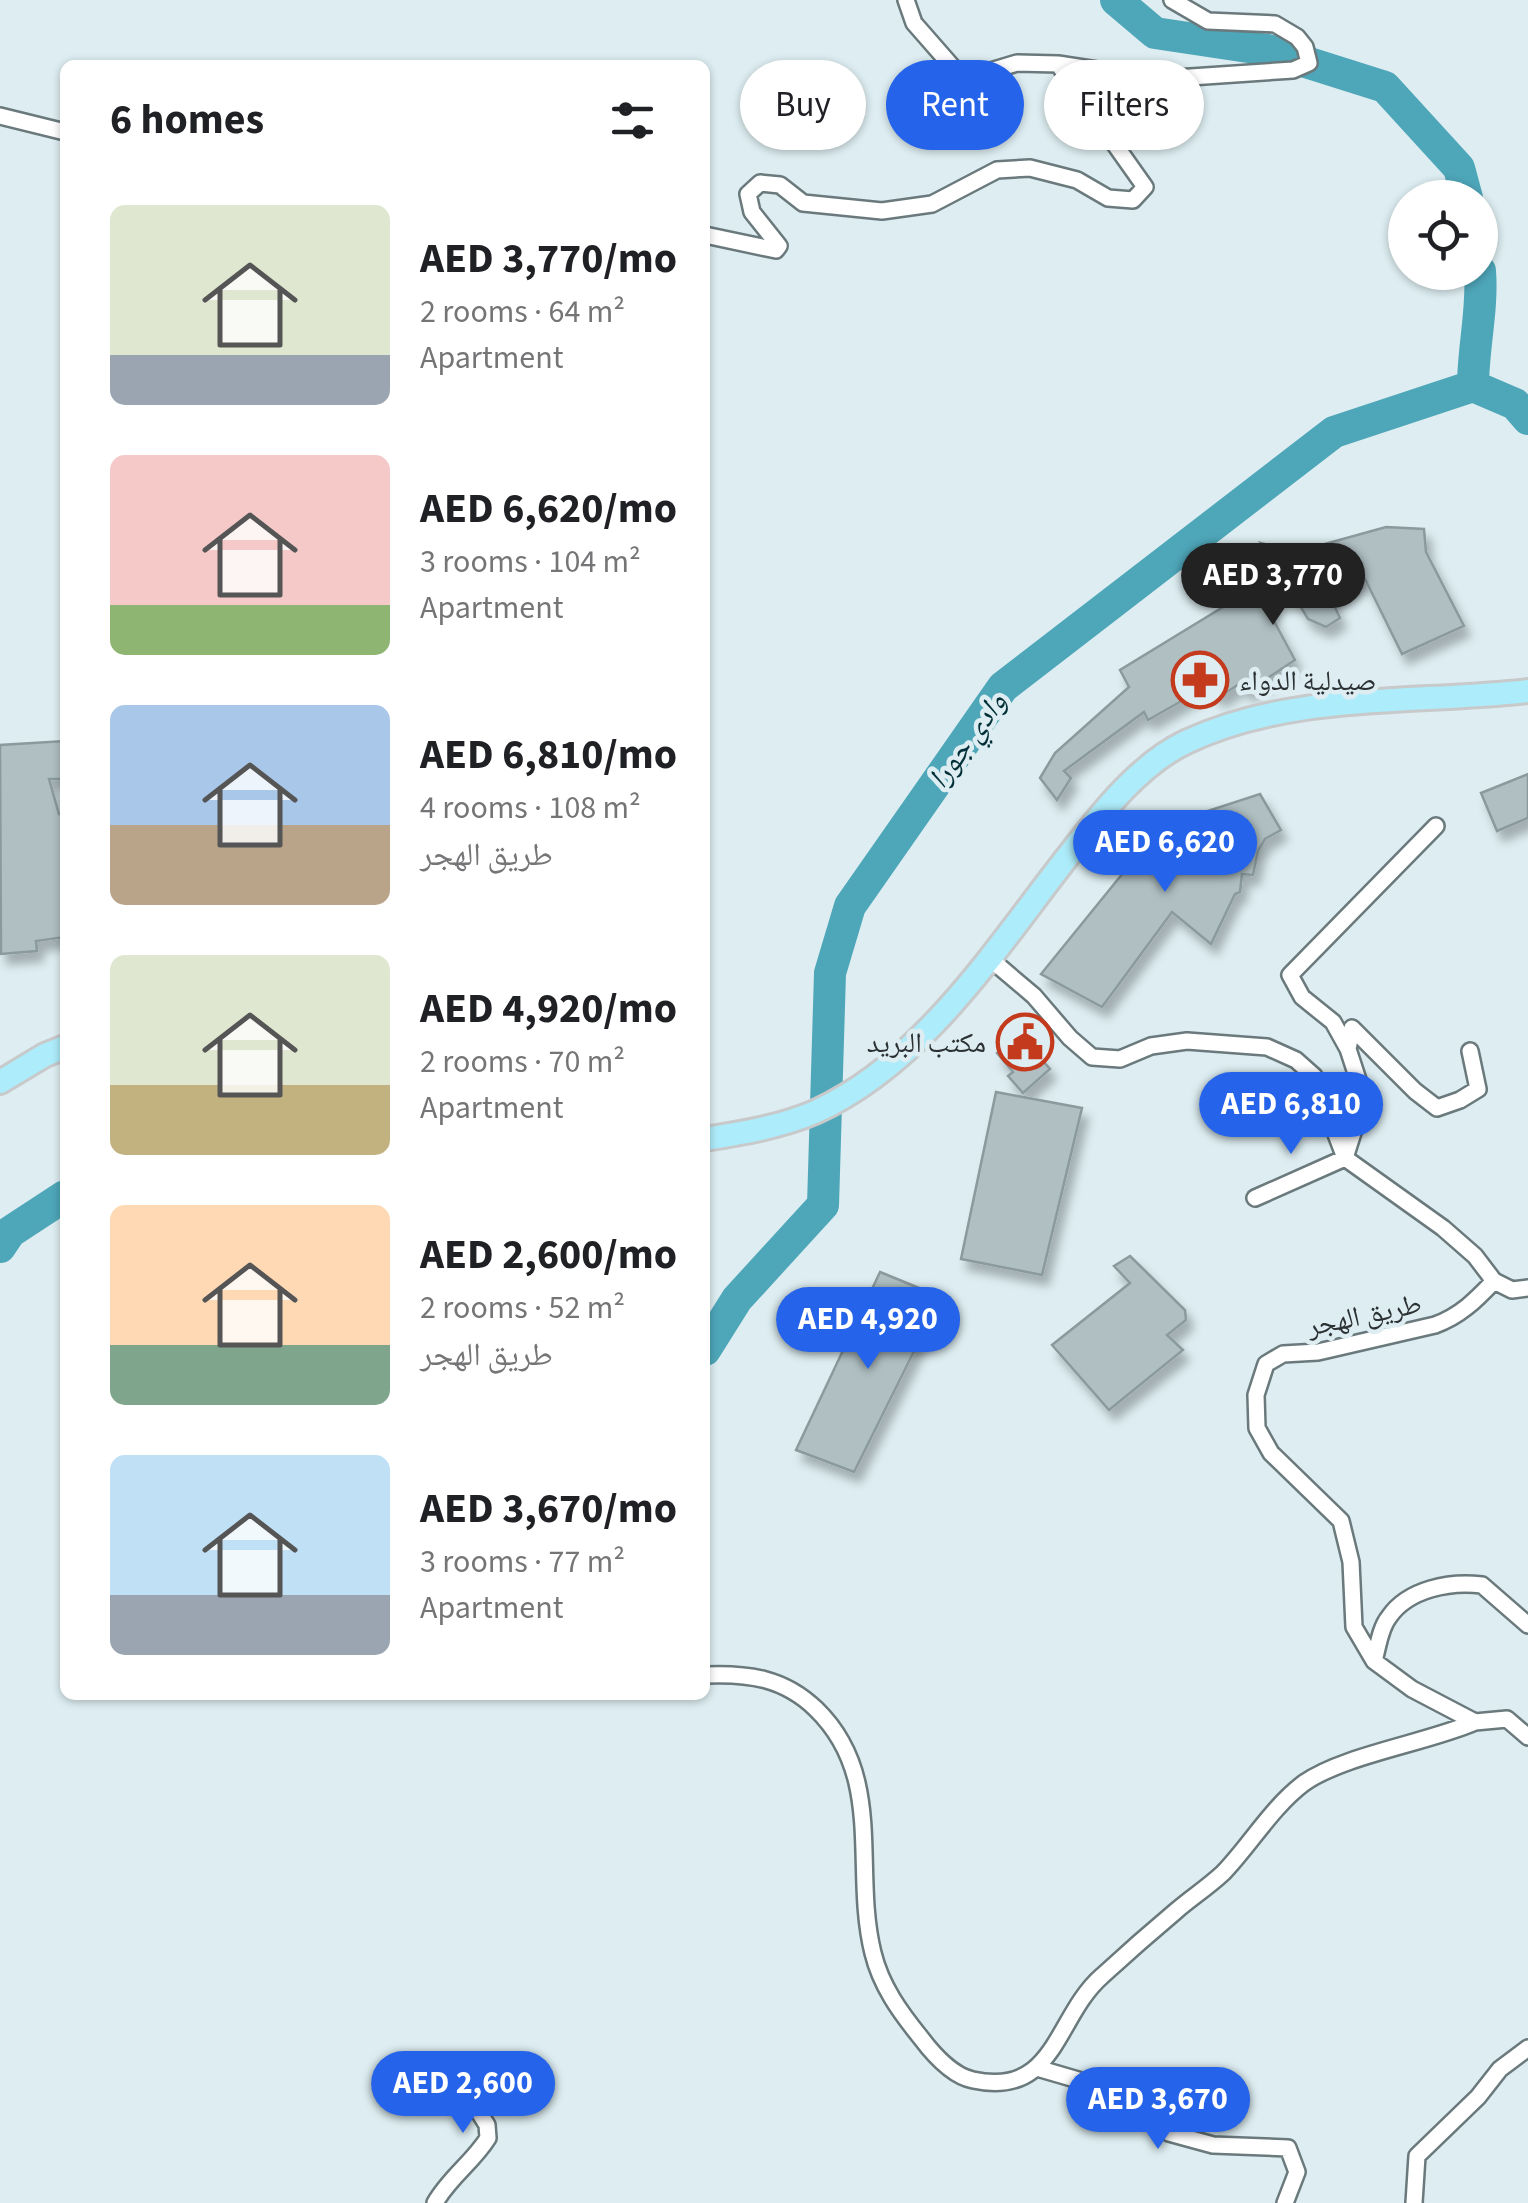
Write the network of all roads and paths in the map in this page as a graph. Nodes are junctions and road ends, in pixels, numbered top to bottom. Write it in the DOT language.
graph roads {
  1 [pos="906,0"];
  2 [pos="1172,0"];
  3 [pos="1044,64"];
  4 [pos="1204,75"];
  5 [pos="0,116"];
  6 [pos="60,131"];
  7 [pos="1119,150"];
  8 [pos="710,236"];
  9 [pos="1519,692"];
  10 [pos="1436,826"];
  11 [pos="988,957"];
  12 [pos="60,1049"];
  13 [pos="1348,1049"];
  14 [pos="1470,1051"];
  15 [pos="0,1082"];
  16 [pos="710,1138"];
  17 [pos="1345,1158"];
  18 [pos="1256,1198"];
  19 [pos="1494,1281"];
  20 [pos="1528,1288"];
  21 [pos="1528,1624"];
  22 [pos="1374,1662"];
  23 [pos="710,1675"];
  24 [pos="1474,1722"];
  25 [pos="1528,1737"];
  26 [pos="1528,2048"];
  27 [pos="448,2062"];
  28 [pos="1037,2068"];
  29 [pos="435,2203"];
  30 [pos="1286,2203"];
  31 [pos="1414,2203"];
  1 -- 3 [label="street"];
  2 -- 4 [label="street"];
  5 -- 6 [label="street"];
  7 -- 8 [label="street"];
  9 -- 11 [label="main road"];
  10 -- 13 [label="street"];
  11 -- 16 [label="main road"];
  11 -- 17 [label="street"];
  12 -- 15 [label="main road"];
  13 -- 14 [label="street"];
  13 -- 17 [label="street"];
  17 -- 18 [label="street"];
  17 -- 19 [label="street"];
  19 -- 20 [label="street"];
  19 -- 22 [label="street, طريق الهجر"];
  21 -- 22 [label="street"];
  22 -- 24 [label="street"];
  23 -- 28 [label="street"];
  24 -- 25 [label="street"];
  24 -- 28 [label="street"];
  26 -- 31 [label="street"];
  27 -- 29 [label="street"];
  28 -- 30 [label="street"];
}
